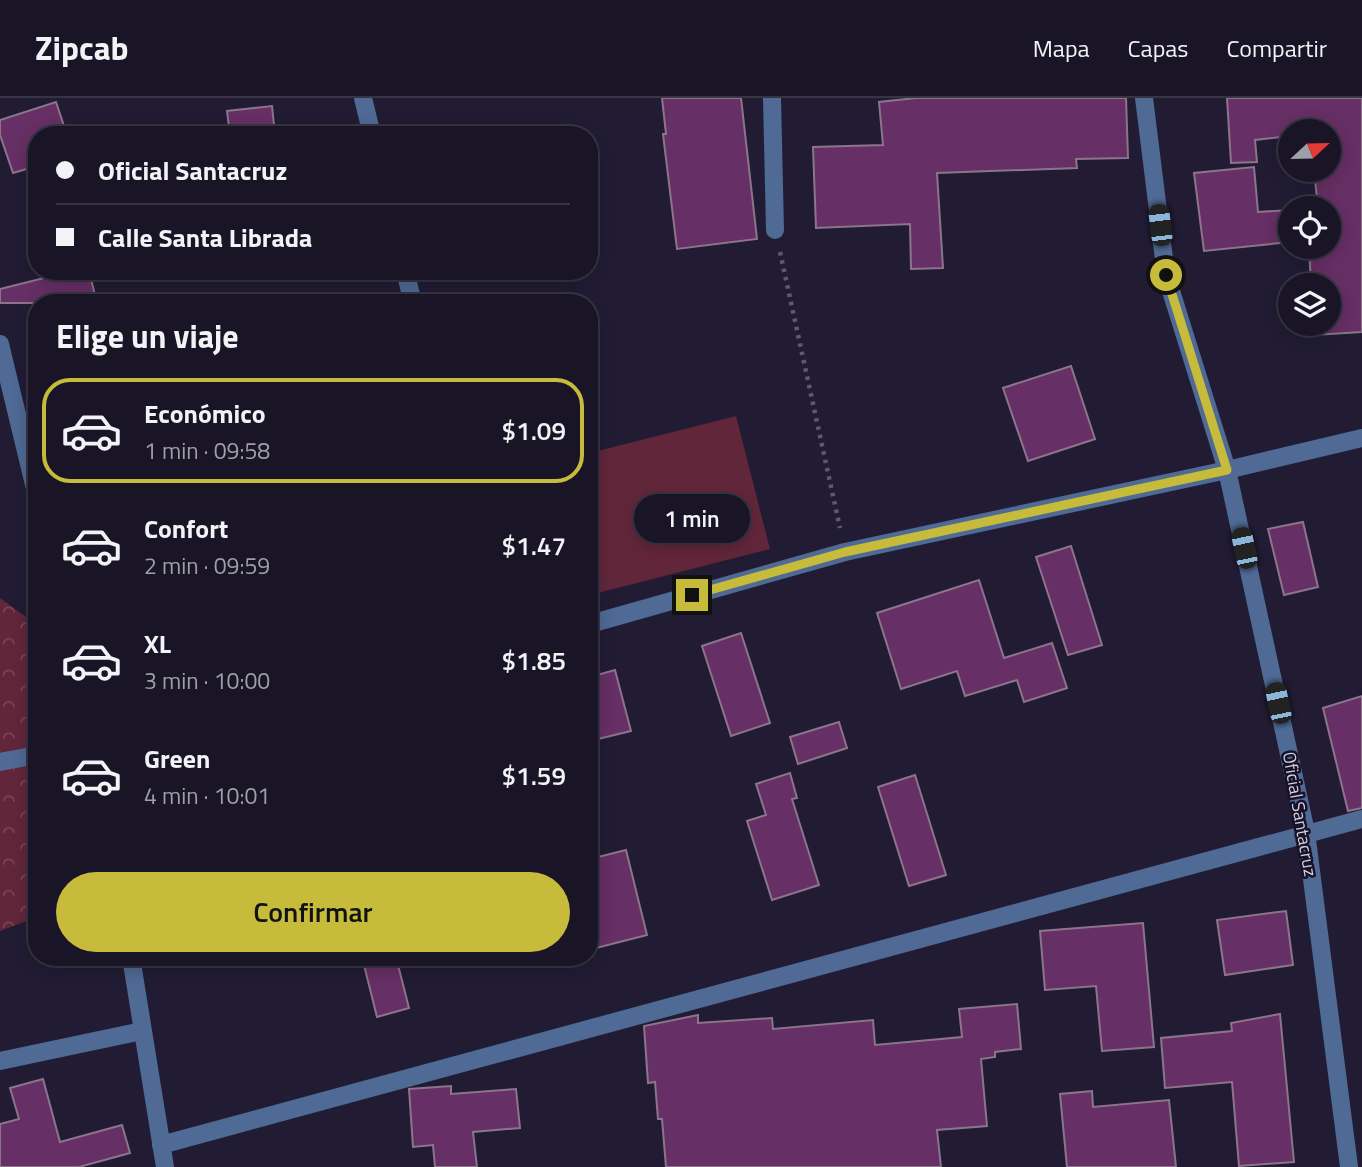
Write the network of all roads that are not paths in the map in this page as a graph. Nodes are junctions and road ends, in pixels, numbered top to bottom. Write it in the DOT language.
graph roads {
  1 [pos="363,98"];
  2 [pos="772,98"];
  3 [pos="1144,98"];
  4 [pos="370,126"];
  5 [pos="775,230"];
  6 [pos="0,344"];
  7 [pos="1362,438"];
  8 [pos="28,460"];
  9 [pos="1227,470"];
  10 [pos="598,622"];
  11 [pos="28,757"];
  12 [pos="0,762"];
  13 [pos="1362,819"];
  14 [pos="1306,832"];
  15 [pos="132,966"];
  16 [pos="142,1031"];
  17 [pos="0,1061"];
  18 [pos="161,1145"];
  19 [pos="165,1167"];
  20 [pos="1349,1167"];
  1 -- 4 [label="street"];
  2 -- 5 [label="street"];
  3 -- 9 [label="street, Oficial Santacruz"];
  6 -- 8 [label="street"];
  7 -- 9 [label="street"];
  9 -- 10 [label="street"];
  9 -- 14 [label="street, Oficial Santacruz"];
  11 -- 12 [label="street"];
  13 -- 14 [label="street"];
  14 -- 18 [label="street"];
  14 -- 20 [label="street, Oficial Santacruz"];
  15 -- 16 [label="street"];
  16 -- 17 [label="street"];
  16 -- 18 [label="street"];
  18 -- 19 [label="street"];
}
